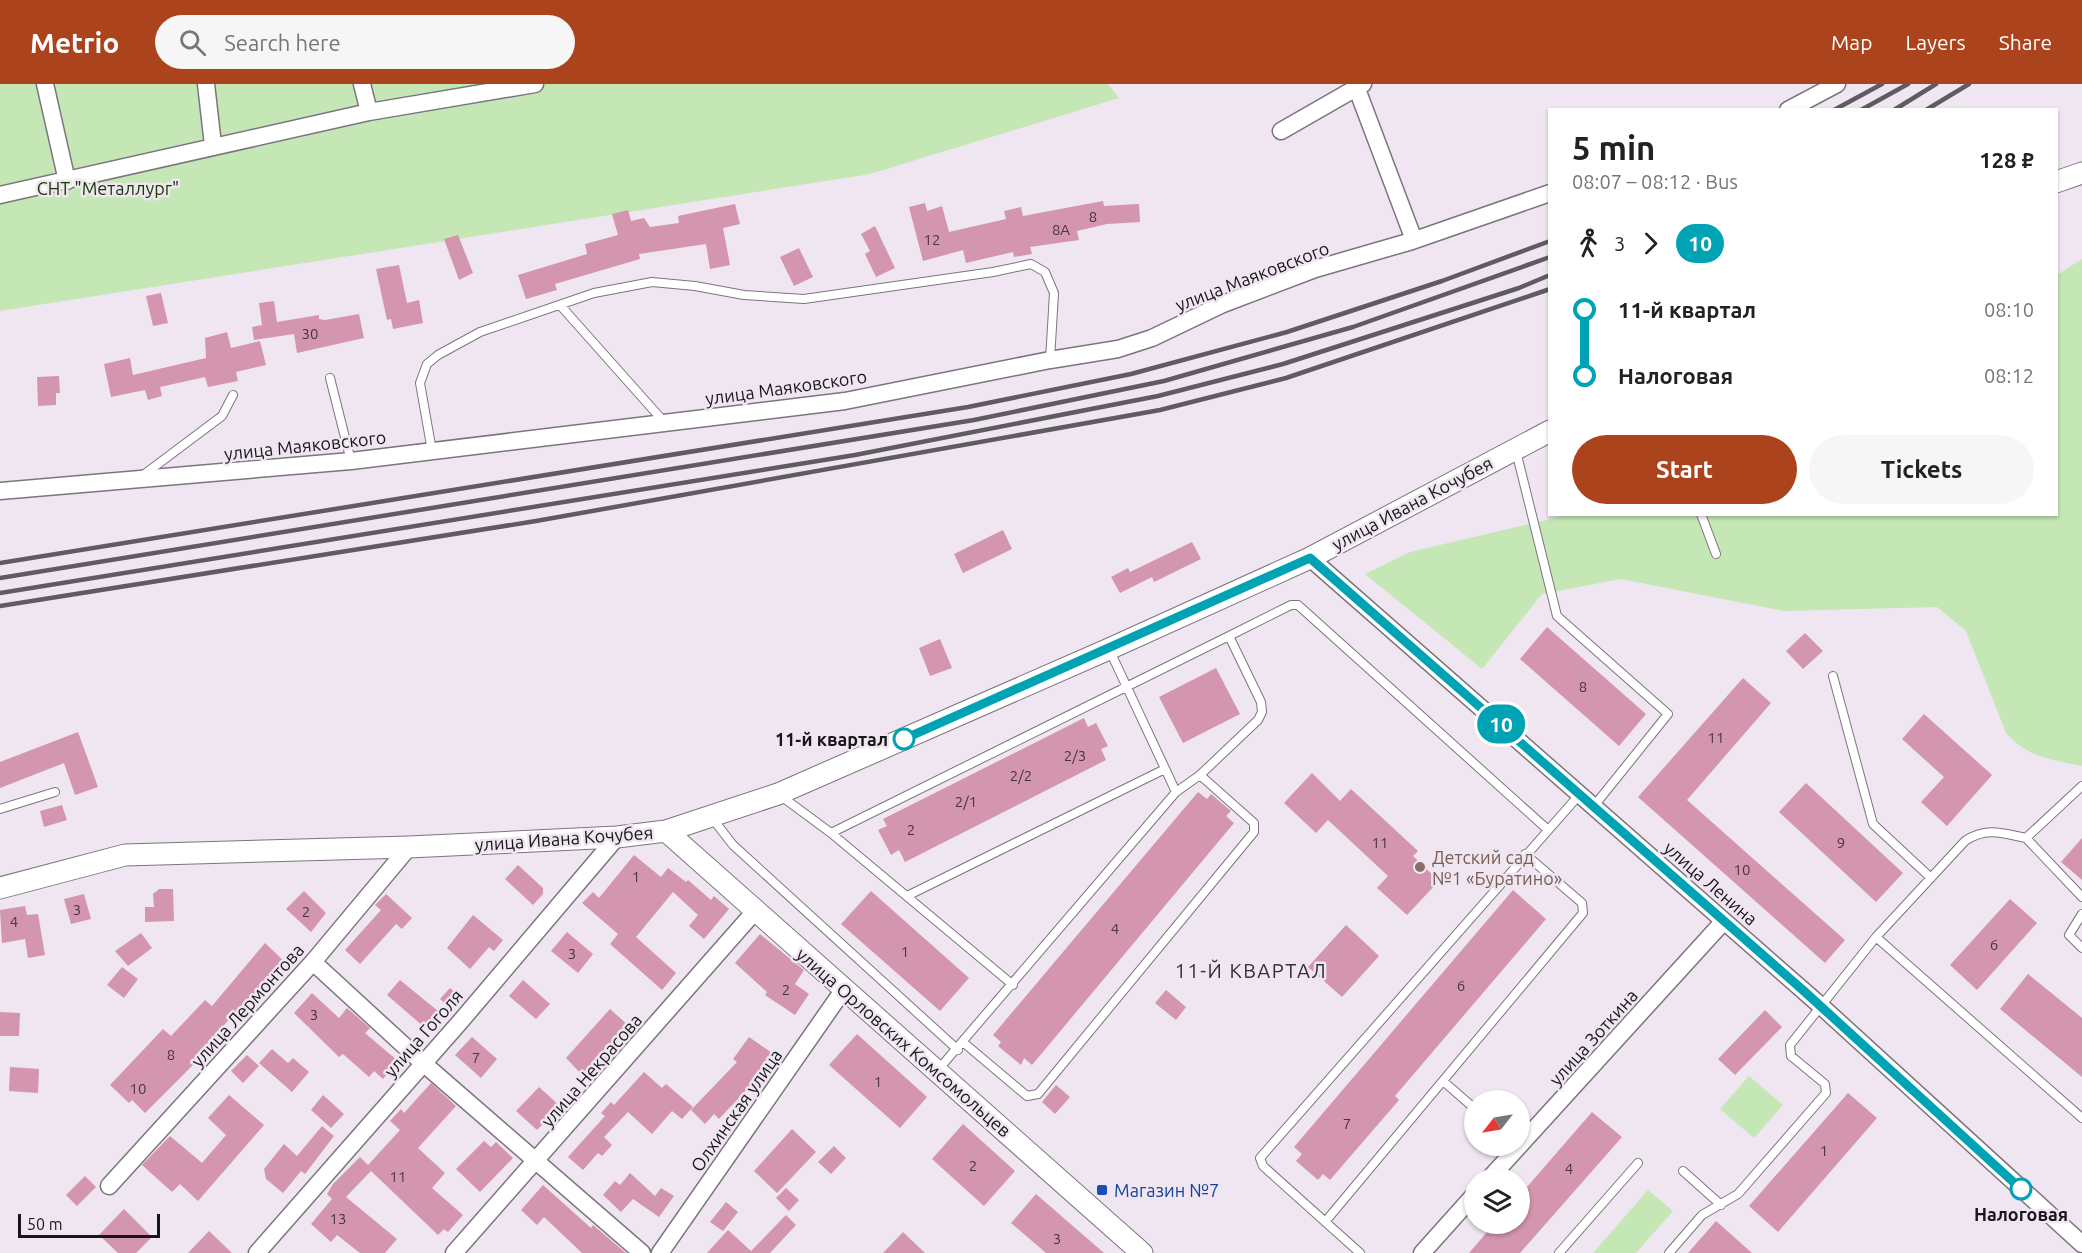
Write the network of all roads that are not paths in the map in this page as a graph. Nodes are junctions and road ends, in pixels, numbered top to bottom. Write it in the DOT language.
graph roads {
  1 [pos="45,84"];
  2 [pos="206,84"];
  3 [pos="362,84"];
  4 [pos="534,84"];
  5 [pos="1837,84"];
  6 [pos="1360,86"];
  7 [pos="1792,108"];
  8 [pos="369,112"];
  9 [pos="1281,131"];
  10 [pos="213,145"];
  11 [pos="2082,173"];
  12 [pos="67,181"];
  13 [pos="2058,181"];
  14 [pos="1548,194"];
  15 [pos="0,195"];
  16 [pos="1414,240"];
  17 [pos="560,305"];
  18 [pos="1050,360"];
  19 [pos="330,378"];
  20 [pos="233,395"];
  21 [pos="665,423"];
  22 [pos="1548,432"];
  23 [pos="1515,448"];
  24 [pos="432,451"];
  25 [pos="351,460"];
  26 [pos="140,478"];
  27 [pos="0,490"];
  28 [pos="1702,516"];
  29 [pos="1716,554"];
  30 [pos="1310,558"];
  31 [pos="1229,636"];
  32 [pos="1109,650"];
  33 [pos="1833,676"];
  34 [pos="1127,686"];
  35 [pos="1165,769"];
  36 [pos="1200,775"];
  37 [pos="2082,786"];
  38 [pos="55,792"];
  39 [pos="1176,792"];
  40 [pos="778,794"];
  41 [pos="1580,794"];
  42 [pos="1594,806"];
  43 [pos="0,809"];
  44 [pos="711,816"];
  45 [pos="1547,829"];
  46 [pos="666,831"];
  47 [pos="831,832"];
  48 [pos="617,837"];
  49 [pos="2026,838"];
  50 [pos="410,848"];
  51 [pos="1525,854"];
  52 [pos="1931,878"];
  53 [pos="0,888"];
  54 [pos="907,896"];
  55 [pos="2082,897"];
  56 [pos="756,910"];
  57 [pos="2082,914"];
  58 [pos="1724,921"];
  59 [pos="1876,937"];
  60 [pos="2082,948"];
  61 [pos="313,962"];
  62 [pos="1013,985"];
  63 [pos="844,990"];
  64 [pos="1821,1006"];
  65 [pos="964,1043"];
  66 [pos="958,1050"];
  67 [pos="423,1063"];
  68 [pos="938,1070"];
  69 [pos="1443,1081"];
  70 [pos="1464,1099"];
  71 [pos="2082,1118"];
  72 [pos="1530,1135"];
  73 [pos="1511,1156"];
  74 [pos="537,1162"];
  75 [pos="1638,1163"];
  76 [pos="1500,1168"];
  77 [pos="1683,1171"];
  78 [pos="109,1186"];
  79 [pos="1721,1205"];
  80 [pos="1464,1206"];
  81 [pos="1325,1222"];
  82 [pos="2082,1244"];
  83 [pos="257,1253"];
  84 [pos="454,1253"];
  85 [pos="642,1253"];
  86 [pos="660,1253"];
  87 [pos="1142,1253"];
  88 [pos="1360,1253"];
  89 [pos="1422,1253"];
  90 [pos="1560,1253"];
  91 [pos="1669,1253"];
  1 -- 12 [label="street"];
  2 -- 10 [label="street"];
  3 -- 8 [label="street"];
  4 -- 8 [label="street"];
  5 -- 7 [label="street"];
  6 -- 9 [label="street"];
  6 -- 16 [label="street"];
  8 -- 10 [label="street"];
  10 -- 12 [label="street"];
  11 -- 13 [label="street"];
  12 -- 15 [label="street"];
  14 -- 16 [label="street, улица Маяковского"];
  16 -- 18 [label="street, улица Маяковского"];
  17 -- 18 [label="lane"];
  17 -- 21 [label="lane"];
  17 -- 24 [label="lane"];
  18 -- 21 [label="street, улица Маяковского"];
  19 -- 25 [label="lane"];
  20 -- 26 [label="lane"];
  21 -- 24 [label="street, улица Маяковского"];
  22 -- 23 [label="street, улица Ивана Кочубея"];
  23 -- 30 [label="street, улица Ивана Кочубея"];
  23 -- 42 [label="lane"];
  24 -- 25 [label="street, улица Маяковского"];
  25 -- 26 [label="street, улица Маяковского"];
  26 -- 27 [label="street, улица Маяковского"];
  28 -- 29 [label="lane"];
  30 -- 32 [label="street, улица Ивана Кочубея"];
  30 -- 41 [label="street, улица Ленина"];
  31 -- 34 [label="lane"];
  31 -- 36 [label="lane"];
  31 -- 45 [label="lane"];
  32 -- 34 [label="lane"];
  32 -- 40 [label="street, улица Ивана Кочубея"];
  33 -- 52 [label="lane"];
  34 -- 35 [label="lane"];
  34 -- 47 [label="lane"];
  35 -- 39 [label="lane"];
  35 -- 54 [label="lane"];
  36 -- 39 [label="lane"];
  36 -- 65 [label="lane"];
  37 -- 49 [label="lane"];
  38 -- 43 [label="lane"];
  39 -- 62 [label="lane"];
  40 -- 44 [label="street, улица Ивана Кочубея"];
  40 -- 47 [label="lane"];
  41 -- 42 [label="street, улица Ленина"];
  41 -- 45 [label="lane"];
  42 -- 58 [label="street, улица Ленина"];
  44 -- 46 [label="street, улица Ивана Кочубея"];
  44 -- 66 [label="lane"];
  45 -- 51 [label="lane"];
  46 -- 48 [label="street, улица Ивана Кочубея"];
  46 -- 56 [label="street, улица Орловских Комсомольцев"];
  47 -- 54 [label="lane"];
  48 -- 50 [label="street, улица Ивана Кочубея"];
  48 -- 67 [label="street, улица Гоголя"];
  49 -- 52 [label="lane"];
  49 -- 55 [label="lane"];
  50 -- 53 [label="street, улица Ивана Кочубея"];
  50 -- 61 [label="street, улица Лермонтова"];
  51 -- 69 [label="lane"];
  51 -- 81 [label="lane"];
  52 -- 59 [label="lane"];
  54 -- 62 [label="lane"];
  56 -- 63 [label="street, улица Орловских Комсомольцев"];
  56 -- 74 [label="street, улица Некрасова"];
  57 -- 60 [label="lane"];
  58 -- 64 [label="street, улица Ленина"];
  58 -- 72 [label="street, улица Зоткина"];
  59 -- 64 [label="lane"];
  59 -- 71 [label="lane"];
  61 -- 67 [label="street"];
  61 -- 78 [label="street, улица Лермонтова"];
  62 -- 65 [label="lane"];
  63 -- 68 [label="street, улица Орловских Комсомольцев"];
  63 -- 86 [label="street, Олхинская улица"];
  64 -- 79 [label="lane"];
  64 -- 82 [label="street, улица Ленина"];
  65 -- 66 [label="lane"];
  66 -- 68 [label="lane"];
  67 -- 74 [label="street"];
  67 -- 83 [label="street, улица Гоголя"];
  68 -- 87 [label="street, улица Орловских Комсомольцев"];
  69 -- 70 [label="lane"];
  69 -- 81 [label="lane"];
  73 -- 76 [label="street, улица Зоткина"];
  74 -- 84 [label="street, улица Некрасова"];
  74 -- 85 [label="street"];
  75 -- 90 [label="lane"];
  77 -- 79 [label="lane"];
  79 -- 91 [label="lane"];
  80 -- 89 [label="street"];
  81 -- 88 [label="lane"];
}
